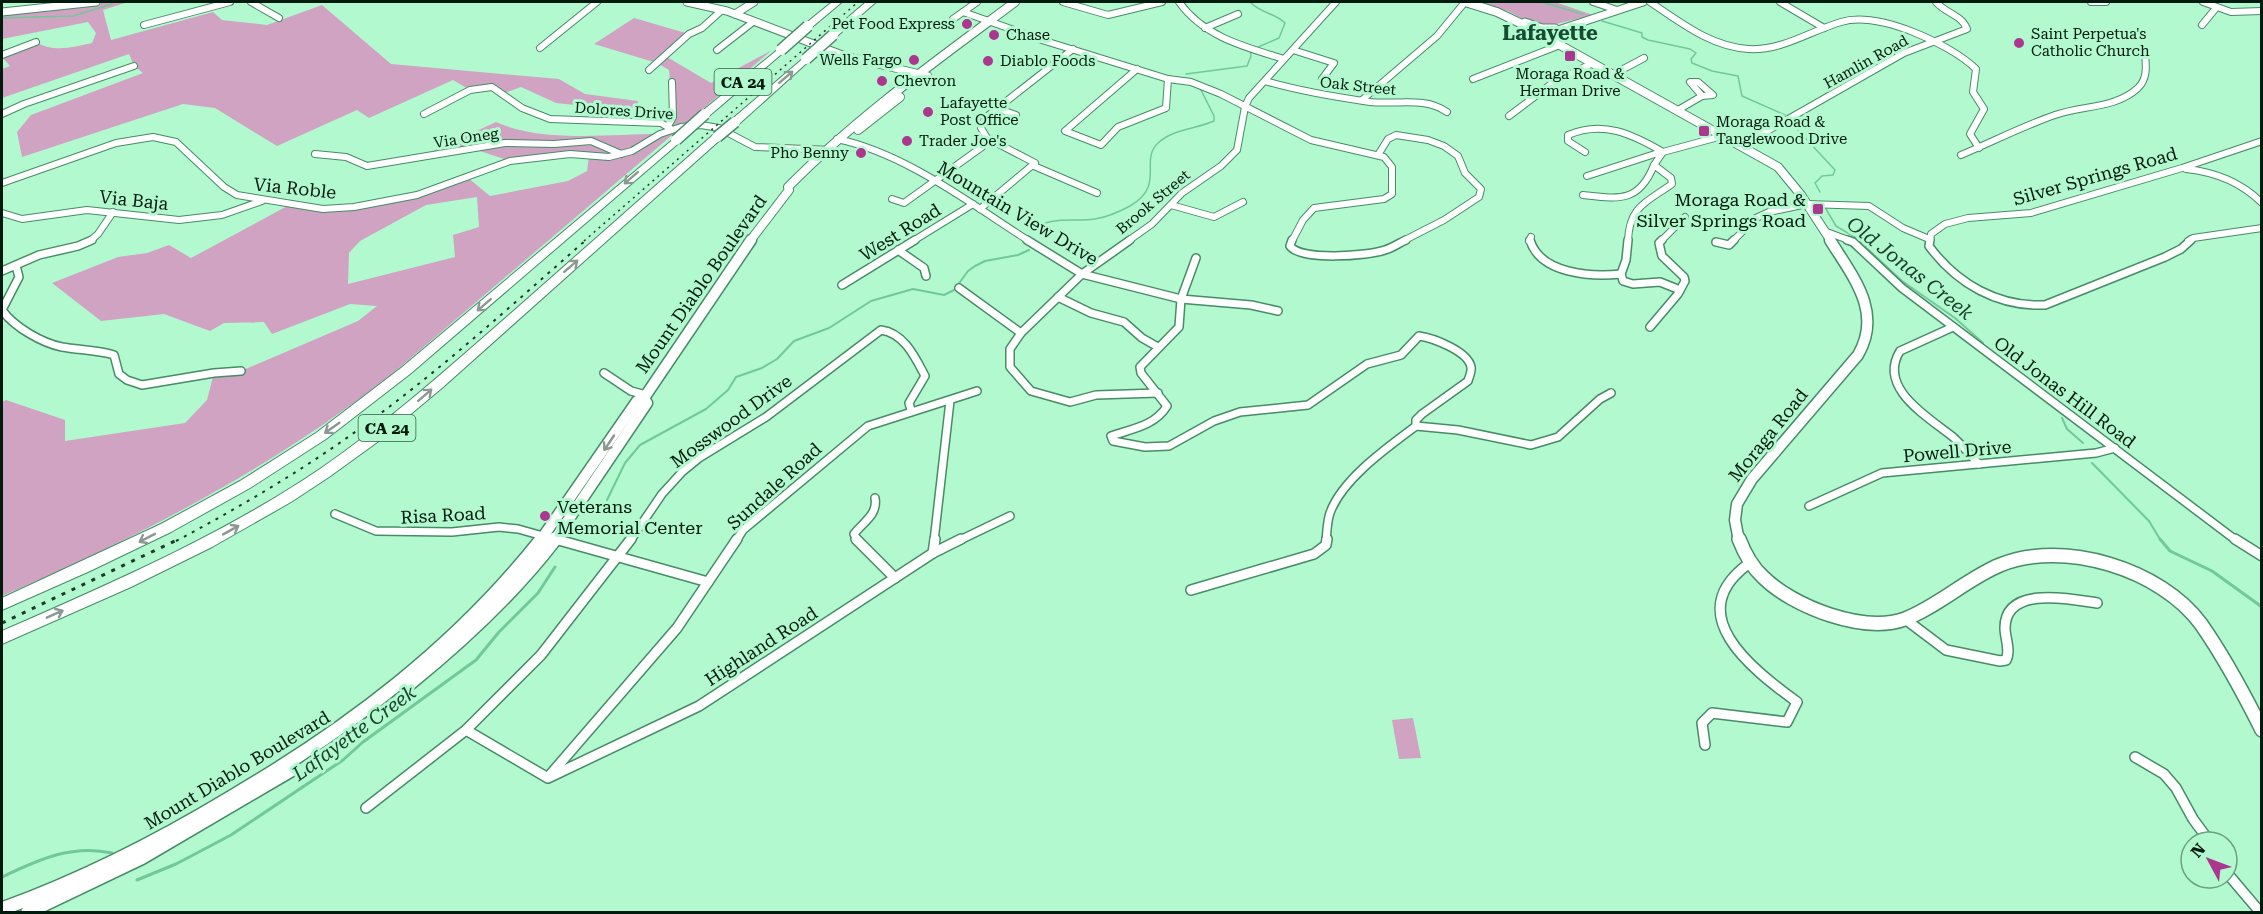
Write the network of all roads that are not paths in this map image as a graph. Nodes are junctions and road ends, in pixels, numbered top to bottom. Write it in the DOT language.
graph roads {
  1 [pos="94,2"];
  2 [pos="230,2"];
  3 [pos="251,2"];
  4 [pos="597,2"];
  5 [pos="688,2"];
  6 [pos="717,2"];
  7 [pos="747,2"];
  8 [pos="754,2"];
  9 [pos="837,2"];
  10 [pos="977,2"];
  11 [pos="1015,2"];
  12 [pos="1024,2"];
  13 [pos="1063,2"];
  14 [pos="1162,2"];
  15 [pos="1179,2"];
  16 [pos="1335,2"];
  17 [pos="1465,2"];
  18 [pos="1593,2"];
  19 [pos="1643,2"];
  20 [pos="1650,2"];
  21 [pos="1780,2"];
  22 [pos="1936,2"];
  23 [pos="2091,2"];
  24 [pos="2106,2"];
  25 [pos="2203,2"];
  26 [pos="870,4"];
  27 [pos="710,7"];
  28 [pos="2216,8"];
  29 [pos="722,10"];
  30 [pos="1617,10"];
  31 [pos="2262,11"];
  32 [pos="2,12"];
  33 [pos="963,12"];
  34 [pos="735,14"];
  35 [pos="1238,14"];
  36 [pos="1506,15"];
  37 [pos="279,18"];
  38 [pos="953,19"];
  39 [pos="753,21"];
  40 [pos="993,22"];
  41 [pos="1575,25"];
  42 [pos="2202,25"];
  43 [pos="144,26"];
  44 [pos="1205,28"];
  45 [pos="1824,28"];
  46 [pos="1543,35"];
  47 [pos="36,42"];
  48 [pos="1931,43"];
  49 [pos="1560,45"];
  50 [pos="540,48"];
  51 [pos="1073,49"];
  52 [pos="717,50"];
  53 [pos="1293,50"];
  54 [pos="2145,53"];
  55 [pos="2,55"];
  56 [pos="1644,58"];
  57 [pos="1284,59"];
  58 [pos="1593,63"];
  59 [pos="134,66"];
  60 [pos="1137,69"];
  61 [pos="649,70"];
  62 [pos="1614,74"];
  63 [pos="924,75"];
  64 [pos="1322,78"];
  65 [pos="1168,79"];
  66 [pos="1473,79"];
  67 [pos="1265,81"];
  68 [pos="672,82"];
  69 [pos="1702,96"];
  70 [pos="1249,98"];
  71 [pos="1362,100"];
  72 [pos="1235,102"];
  73 [pos="1245,107"];
  74 [pos="996,108"];
  75 [pos="1678,110"];
  76 [pos="1447,112"];
  77 [pos="2,114"];
  78 [pos="424,114"];
  79 [pos="1016,115"];
  80 [pos="1509,116"];
  81 [pos="672,131"];
  82 [pos="1722,136"];
  83 [pos="987,138"];
  84 [pos="840,140"];
  85 [pos="2262,141"];
  86 [pos="1741,146"];
  87 [pos="1979,148"];
  88 [pos="829,149"];
  89 [pos="1585,152"];
  90 [pos="1663,152"];
  91 [pos="315,153"];
  92 [pos="621,154"];
  93 [pos="1378,155"];
  94 [pos="1961,155"];
  95 [pos="1654,165"];
  96 [pos="1034,166"];
  97 [pos="2182,168"];
  98 [pos="1587,176"];
  99 [pos="936,181"];
  100 [pos="2,183"];
  101 [pos="1097,193"];
  102 [pos="1582,195"];
  103 [pos="892,199"];
  104 [pos="263,201"];
  105 [pos="1243,202"];
  106 [pos="2262,203"];
  107 [pos="973,204"];
  108 [pos="1808,204"];
  109 [pos="1171,205"];
  110 [pos="981,209"];
  111 [pos="113,212"];
  112 [pos="2,213"];
  113 [pos="1685,217"];
  114 [pos="2262,228"];
  115 [pos="1824,231"];
  116 [pos="1531,237"];
  117 [pos="1929,239"];
  118 [pos="1716,242"];
  119 [pos="898,250"];
  120 [pos="1196,258"];
  121 [pos="16,266"];
  122 [pos="2,271"];
  123 [pos="1082,274"];
  124 [pos="1621,274"];
  125 [pos="926,276"];
  126 [pos="842,285"];
  127 [pos="959,288"];
  128 [pos="1680,290"];
  129 [pos="1058,297"];
  130 [pos="1181,299"];
  131 [pos="2,310"];
  132 [pos="1278,311"];
  133 [pos="1650,327"];
  134 [pos="1953,327"];
  135 [pos="1021,333"];
  136 [pos="1158,347"];
  137 [pos="241,371"];
  138 [pos="604,373"];
  139 [pos="977,392"];
  140 [pos="1158,393"];
  141 [pos="1611,393"];
  142 [pos="645,396"];
  143 [pos="950,401"];
  144 [pos="911,410"];
  145 [pos="1416,426"];
  146 [pos="2115,448"];
  147 [pos="1979,464"];
  148 [pos="875,498"];
  149 [pos="1809,506"];
  150 [pos="335,514"];
  151 [pos="1010,516"];
  152 [pos="549,539"];
  153 [pos="933,553"];
  154 [pos="2262,556"];
  155 [pos="618,558"];
  156 [pos="1752,562"];
  157 [pos="895,578"];
  158 [pos="708,582"];
  159 [pos="1191,590"];
  160 [pos="2097,603"];
  161 [pos="2,604"];
  162 [pos="1905,619"];
  163 [pos="2,638"];
  164 [pos="466,730"];
  165 [pos="2262,730"];
  166 [pos="1705,745"];
  167 [pos="2135,757"];
  168 [pos="548,778"];
  169 [pos="366,808"];
  170 [pos="2201,830"];
  171 [pos="2239,887"];
  172 [pos="2,909"];
  173 [pos="28,912"];
  174 [pos="2260,912"];
  1 -- 32 [label="street"];
  2 -- 43 [label="street"];
  3 -- 37 [label="street"];
  4 -- 50 [label="street"];
  5 -- 27 [label="street"];
  6 -- 27 [label="street"];
  7 -- 34 [label="street"];
  8 -- 34 [label="street"];
  9 -- 81 [label="highway, CA 24, bridge"];
  10 -- 33 [label="street"];
  11 -- 40 [label="main road"];
  12 -- 40 [label="main road, Mount Diablo Boulevard"];
  13 -- 14 [label="street"];
  15 -- 44 [label="street"];
  16 -- 53 [label="street, Brook Street"];
  17 -- 36 [label="main road, Moraga Road"];
  17 -- 71 [label="street"];
  18 -- 30 [label="street"];
  19 -- 30 [label="street"];
  20 -- 45 [label="street"];
  21 -- 45 [label="street"];
  22 -- 48 [label="street, Hamlin Road"];
  23 -- 24 [label="street"];
  25 -- 28 [label="street"];
  163 -- 26 [label="highway, CA 24, one-way, bridge"];
  27 -- 29 [label="street"];
  28 -- 31 [label="street"];
  28 -- 42 [label="street"];
  29 -- 34 [label="street"];
  29 -- 61 [label="street"];
  30 -- 41 [label="street"];
  33 -- 38 [label="street"];
  33 -- 40 [label="street"];
  34 -- 39 [label="street"];
  35 -- 44 [label="street"];
  36 -- 41 [label="street"];
  36 -- 46 [label="main road, Moraga Road"];
  39 -- 52 [label="street"];
  39 -- 63 [label="street"];
  40 -- 51 [label="street"];
  40 -- 63 [label="main road, Mount Diablo Boulevard"];
  40 -- 63 [label="main road, Mount Diablo Boulevard"];
  41 -- 46 [label="street"];
  44 -- 57 [label="street"];
  45 -- 48 [label="street"];
  46 -- 49 [label="main road, Moraga Road"];
  47 -- 55 [label="street"];
  48 -- 86 [label="street, Hamlin Road"];
  48 -- 87 [label="street"];
  49 -- 58 [label="main road, Moraga Road"];
  49 -- 66 [label="street"];
  51 -- 60 [label="street"];
  51 -- 74 [label="street"];
  53 -- 57 [label="street, Brook Street"];
  53 -- 64 [label="street"];
  54 -- 87 [label="street"];
  56 -- 62 [label="street"];
  57 -- 67 [label="street, Brook Street"];
  58 -- 62 [label="main road, Moraga Road"];
  58 -- 80 [label="street"];
  59 -- 77 [label="street"];
  60 -- 65 [label="street"];
  60 -- 65 [label="street"];
  62 -- 75 [label="main road, Moraga Road"];
  63 -- 84 [label="main road, Mount Diablo Boulevard"];
  65 -- 72 [label="street"];
  67 -- 70 [label="street, Brook Street"];
  67 -- 71 [label="street, Oak Street"];
  68 -- 81 [label="street"];
  69 -- 75 [label="street"];
  70 -- 72 [label="street"];
  70 -- 73 [label="street, Brook Street"];
  71 -- 76 [label="street, Oak Street"];
  72 -- 73 [label="street"];
  73 -- 93 [label="street"];
  73 -- 109 [label="street, Brook Street"];
  74 -- 79 [label="street"];
  74 -- 83 [label="street"];
  75 -- 82 [label="main road, Moraga Road"];
  78 -- 81 [label="street, Dolores Drive"];
  81 -- 88 [label="street, Dolores Drive"];
  81 -- 92 [label="street, Via Roble"];
  81 -- 161 [label="highway, CA 24, one-way"];
  82 -- 86 [label="main road, Moraga Road"];
  82 -- 90 [label="street"];
  83 -- 96 [label="street"];
  83 -- 99 [label="street"];
  84 -- 88 [label="main road, Mount Diablo Boulevard"];
  84 -- 99 [label="street, Mountain View Drive"];
  85 -- 97 [label="street, Silver Springs Road"];
  86 -- 108 [label="main road, Moraga Road"];
  87 -- 94 [label="street"];
  88 -- 142 [label="main road, Mount Diablo Boulevard"];
  89 -- 90 [label="street"];
  90 -- 95 [label="street"];
  90 -- 98 [label="street"];
  91 -- 92 [label="street, Via Oneg"];
  92 -- 104 [label="street, Via Roble"];
  93 -- 93 [label="street"];
  95 -- 102 [label="street"];
  95 -- 124 [label="street"];
  96 -- 101 [label="street"];
  96 -- 110 [label="street"];
  97 -- 106 [label="street"];
  97 -- 117 [label="street, Silver Springs Road"];
  99 -- 103 [label="street"];
  99 -- 107 [label="street, Mountain View Drive"];
  100 -- 104 [label="street, Via Roble"];
  104 -- 111 [label="street, Via Baja"];
  105 -- 109 [label="street"];
  107 -- 110 [label="street, Mountain View Drive"];
  107 -- 119 [label="street, West Road"];
  108 -- 115 [label="main road, Moraga Road"];
  108 -- 117 [label="street"];
  108 -- 118 [label="street"];
  109 -- 123 [label="street, Brook Street"];
  110 -- 123 [label="street, Mountain View Drive"];
  111 -- 112 [label="street, Via Baja"];
  111 -- 121 [label="street"];
  113 -- 128 [label="street"];
  114 -- 117 [label="street"];
  115 -- 134 [label="street, Old Jonas Hill Road"];
  115 -- 156 [label="main road, Moraga Road"];
  116 -- 124 [label="street"];
  119 -- 125 [label="street"];
  119 -- 126 [label="street, West Road"];
  120 -- 130 [label="street"];
  121 -- 122 [label="street"];
  121 -- 131 [label="street"];
  123 -- 129 [label="street, Brook Street"];
  123 -- 130 [label="street, Mountain View Drive"];
  124 -- 128 [label="street"];
  127 -- 135 [label="street"];
  128 -- 133 [label="street"];
  129 -- 135 [label="street, Brook Street"];
  129 -- 136 [label="street"];
  130 -- 132 [label="street, Mountain View Drive"];
  130 -- 136 [label="street"];
  131 -- 137 [label="street"];
  134 -- 146 [label="street, Old Jonas Hill Road"];
  134 -- 147 [label="street"];
  135 -- 140 [label="street"];
  136 -- 140 [label="street"];
  138 -- 142 [label="street"];
  139 -- 143 [label="street, Sundale Road"];
  140 -- 145 [label="street"];
  141 -- 145 [label="street"];
  142 -- 152 [label="main road, Mount Diablo Boulevard"];
  143 -- 144 [label="street, Sundale Road"];
  143 -- 153 [label="street"];
  144 -- 155 [label="street, Mosswood Drive"];
  144 -- 158 [label="street, Sundale Road"];
  145 -- 159 [label="street"];
  146 -- 147 [label="street, Powell Drive"];
  146 -- 154 [label="street, Old Jonas Hill Road"];
  147 -- 149 [label="street, Powell Drive"];
  148 -- 157 [label="street"];
  150 -- 152 [label="street, Risa Road"];
  151 -- 153 [label="street, Highland Road"];
  152 -- 155 [label="street, Risa Road"];
  152 -- 172 [label="main road, Mount Diablo Boulevard"];
  152 -- 173 [label="main road, Mount Diablo Boulevard"];
  153 -- 157 [label="street, Highland Road"];
  155 -- 158 [label="street, Risa Road"];
  155 -- 164 [label="street, Mosswood Drive"];
  156 -- 162 [label="main road, Moraga Road"];
  156 -- 166 [label="street"];
  157 -- 168 [label="street, Highland Road"];
  158 -- 168 [label="street, Sundale Road"];
  160 -- 162 [label="street"];
  162 -- 165 [label="main road, Moraga Road"];
  164 -- 168 [label="street"];
  164 -- 169 [label="street, Mosswood Drive"];
  167 -- 170 [label="street"];
  171 -- 174 [label="street"];
}
